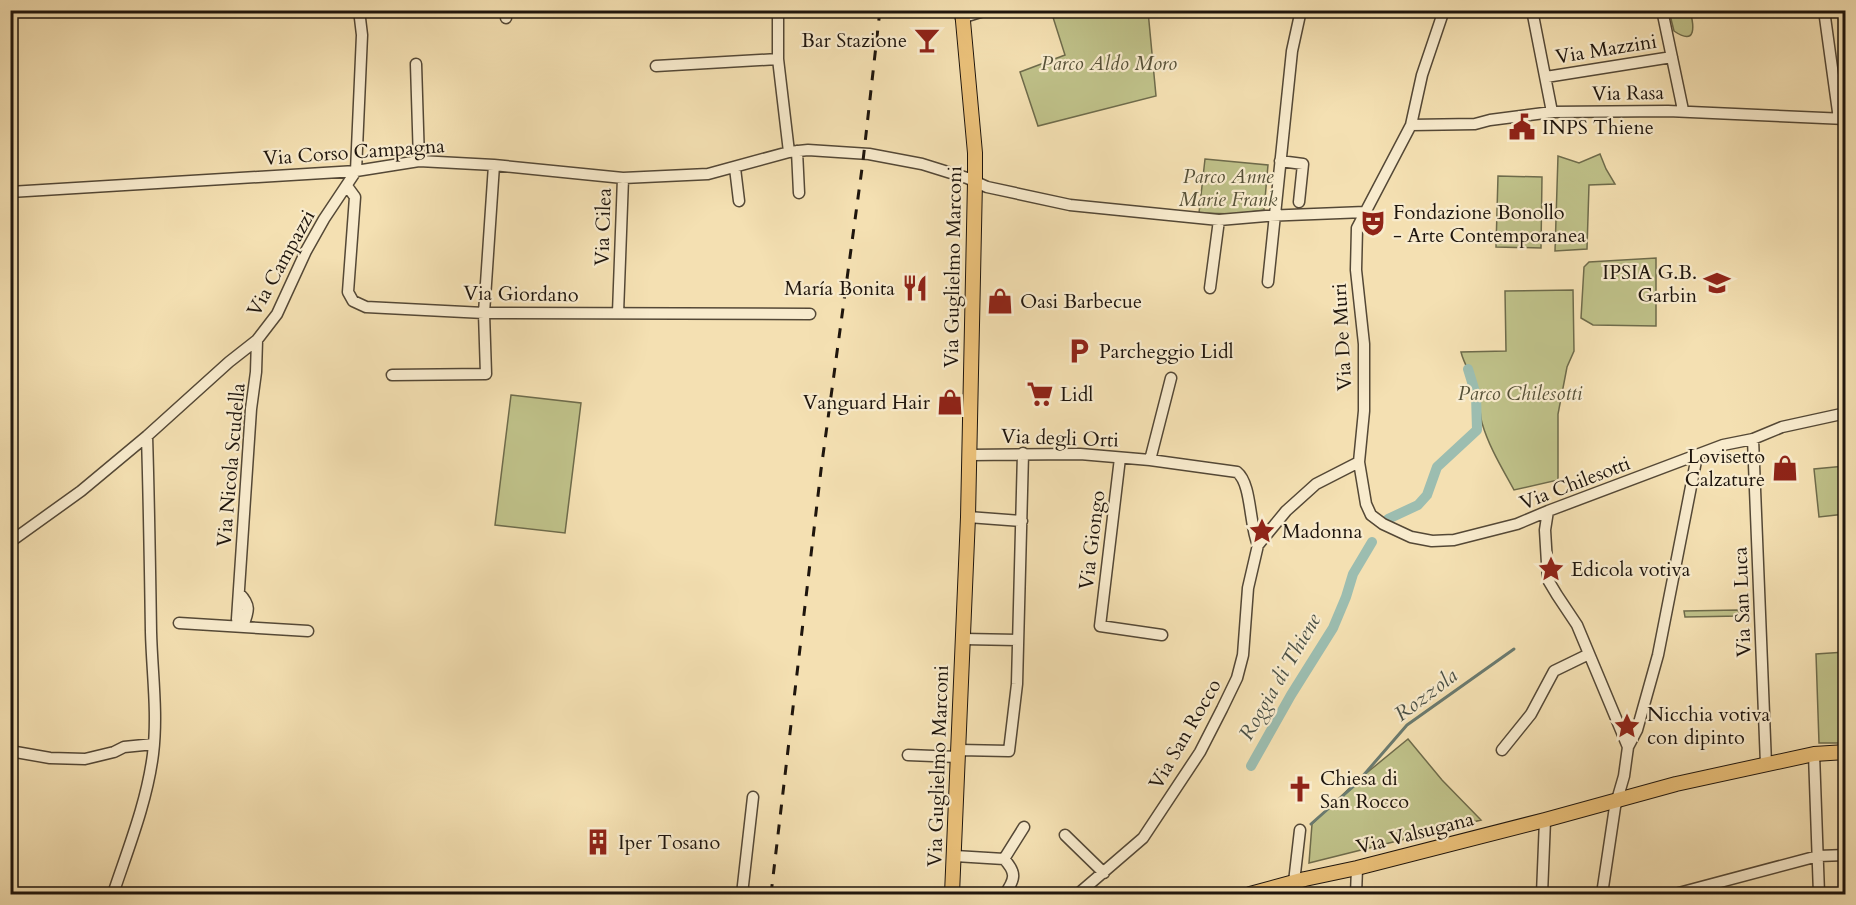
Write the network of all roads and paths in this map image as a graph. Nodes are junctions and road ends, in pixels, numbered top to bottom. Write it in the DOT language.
graph roads {
  1 [pos="359,10"];
  2 [pos="778,10"];
  3 [pos="987,10"];
  4 [pos="1301,10"];
  5 [pos="1444,10"];
  6 [pos="1532,10"];
  7 [pos="1662,10"];
  8 [pos="1824,10"];
  9 [pos="961,14"];
  10 [pos="1672,57"];
  11 [pos="778,59"];
  12 [pos="416,64"];
  13 [pos="656,66"];
  14 [pos="1546,77"];
  15 [pos="1683,110"];
  16 [pos="1552,112"];
  17 [pos="1842,119"];
  18 [pos="1412,125"];
  19 [pos="793,151"];
  20 [pos="1280,160"];
  21 [pos="419,161"];
  22 [pos="494,165"];
  23 [pos="735,168"];
  24 [pos="356,171"];
  25 [pos="623,178"];
  26 [pos="975,181"];
  27 [pos="347,186"];
  28 [pos="10,192"];
  29 [pos="799,193"];
  30 [pos="739,201"];
  31 [pos="1299,202"];
  32 [pos="1365,212"];
  33 [pos="1274,215"];
  34 [pos="1219,220"];
  35 [pos="1268,282"];
  36 [pos="1209,288"];
  37 [pos="484,313"];
  38 [pos="618,313"];
  39 [pos="810,314"];
  40 [pos="256,340"];
  41 [pos="392,375"];
  42 [pos="1171,378"];
  43 [pos="1845,413"];
  44 [pos="147,436"];
  45 [pos="1753,439"];
  46 [pos="1023,453"];
  47 [pos="969,455"];
  48 [pos="1697,456"];
  49 [pos="1120,458"];
  50 [pos="1150,460"];
  51 [pos="1359,462"];
  52 [pos="1548,511"];
  53 [pos="968,517"];
  54 [pos="1022,521"];
  55 [pos="10,542"];
  56 [pos="1258,545"];
  57 [pos="178,623"];
  58 [pos="243,626"];
  59 [pos="308,631"];
  60 [pos="1162,635"];
  61 [pos="963,639"];
  62 [pos="1018,639"];
  63 [pos="1589,654"];
  64 [pos="154,744"];
  65 [pos="1628,747"];
  66 [pos="1502,750"];
  67 [pos="10,751"];
  68 [pos="1845,752"];
  69 [pos="958,753"];
  70 [pos="1814,754"];
  71 [pos="908,755"];
  72 [pos="1766,764"];
  73 [pos="753,797"];
  74 [pos="1617,801"];
  75 [pos="1545,820"];
  76 [pos="1024,827"];
  77 [pos="1300,830"];
  78 [pos="1065,835"];
  79 [pos="1845,855"];
  80 [pos="955,856"];
  81 [pos="1818,856"];
  82 [pos="1004,859"];
  83 [pos="1357,868"];
  84 [pos="1104,873"];
  85 [pos="1294,882"];
  86 [pos="1710,890"];
  87 [pos="113,894"];
  88 [pos="742,894"];
  89 [pos="952,894"];
  90 [pos="1005,894"];
  91 [pos="1078,894"];
  92 [pos="1250,894"];
  93 [pos="1356,894"];
  94 [pos="1542,894"];
  95 [pos="1602,894"];
  96 [pos="1675,894"];
  97 [pos="1819,894"];
  1 -- 24 [label="street"];
  2 -- 11 [label="street"];
  3 -- 9 [label="street"];
  4 -- 20 [label="street"];
  5 -- 18 [label="street, Via De Muri"];
  6 -- 14 [label="street"];
  7 -- 10 [label="street"];
  8 -- 17 [label="street"];
  9 -- 26 [label="main road, Via Guglielmo Marconi"];
  10 -- 14 [label="street, Via Mazzini"];
  10 -- 15 [label="street"];
  11 -- 13 [label="street"];
  11 -- 19 [label="street"];
  12 -- 21 [label="street"];
  14 -- 16 [label="street"];
  15 -- 16 [label="street, Via Rasa"];
  15 -- 17 [label="street, Via Rasa"];
  16 -- 18 [label="street, Via Rasa"];
  18 -- 32 [label="street, Via De Muri"];
  19 -- 23 [label="street, Via Corso Campagna"];
  19 -- 26 [label="street, Via Corso Campagna"];
  19 -- 29 [label="street"];
  20 -- 31 [label="street"];
  20 -- 33 [label="street"];
  21 -- 22 [label="street, Via Corso Campagna"];
  21 -- 24 [label="street, Via Corso Campagna"];
  22 -- 25 [label="street, Via Corso Campagna"];
  22 -- 37 [label="street"];
  23 -- 25 [label="street, Via Corso Campagna"];
  23 -- 30 [label="street"];
  24 -- 27 [label="street, Via Campazzi"];
  24 -- 28 [label="street, Via Corso Campagna"];
  25 -- 38 [label="street, Via Cilea"];
  26 -- 34 [label="street, Via Corso Campagna"];
  26 -- 47 [label="main road, Via Guglielmo Marconi"];
  27 -- 37 [label="street, Via Giordano"];
  27 -- 40 [label="street, Via Campazzi"];
  32 -- 33 [label="street, Via Corso Campagna"];
  32 -- 51 [label="street, Via De Muri"];
  33 -- 34 [label="street, Via Corso Campagna"];
  33 -- 35 [label="street"];
  34 -- 36 [label="street"];
  37 -- 38 [label="street, Via Giordano"];
  37 -- 41 [label="street"];
  38 -- 39 [label="street, Via Giordano"];
  40 -- 44 [label="street, Via Campazzi"];
  40 -- 58 [label="street, Via Nicola Scudella"];
  42 -- 50 [label="street"];
  43 -- 45 [label="street, Via Chilesotti"];
  44 -- 55 [label="street, Via Campazzi"];
  44 -- 64 [label="street"];
  45 -- 48 [label="street, Via Chilesotti"];
  45 -- 72 [label="street, Via San Luca"];
  46 -- 47 [label="street, Via degli Orti"];
  46 -- 49 [label="street, Via degli Orti"];
  46 -- 54 [label="street"];
  47 -- 53 [label="main road, Via Guglielmo Marconi"];
  48 -- 52 [label="street, Via Chilesotti"];
  48 -- 65 [label="street"];
  49 -- 50 [label="street, Via degli Orti"];
  49 -- 60 [label="street, Via Giongo"];
  50 -- 56 [label="street, Via degli Orti"];
  51 -- 52 [label="street, Via Chilesotti"];
  51 -- 56 [label="street, Via San Rocco"];
  52 -- 63 [label="street"];
  53 -- 54 [label="street"];
  53 -- 61 [label="main road, Via Guglielmo Marconi"];
  54 -- 62 [label="street"];
  56 -- 84 [label="street, Via San Rocco"];
  57 -- 58 [label="street"];
  58 -- 59 [label="street"];
  61 -- 62 [label="street, Via Guglielmo Marconi"];
  61 -- 69 [label="main road, Via Guglielmo Marconi"];
  62 -- 69 [label="street"];
  63 -- 65 [label="street"];
  63 -- 66 [label="street"];
  64 -- 67 [label="street"];
  64 -- 87 [label="street"];
  65 -- 74 [label="street"];
  68 -- 70 [label="main road, Via Valsugana"];
  69 -- 71 [label="street"];
  69 -- 80 [label="main road, Via Guglielmo Marconi"];
  70 -- 72 [label="main road, Via Valsugana"];
  70 -- 81 [label="street"];
  72 -- 74 [label="main road, Via Valsugana"];
  73 -- 88 [label="street"];
  74 -- 75 [label="main road, Via Valsugana"];
  74 -- 95 [label="street"];
  75 -- 83 [label="main road, Via Valsugana"];
  75 -- 94 [label="street"];
  76 -- 82 [label="street"];
  77 -- 85 [label="street"];
  78 -- 84 [label="street"];
  79 -- 81 [label="street"];
  80 -- 82 [label="street"];
  80 -- 89 [label="main road, Via Guglielmo Marconi"];
  81 -- 86 [label="street"];
  81 -- 97 [label="street"];
  82 -- 90 [label="street"];
  83 -- 85 [label="main road, Via Valsugana"];
  83 -- 93 [label="street"];
  84 -- 91 [label="street, Via San Rocco"];
  85 -- 92 [label="main road, Via Valsugana"];
  86 -- 96 [label="street"];
}
